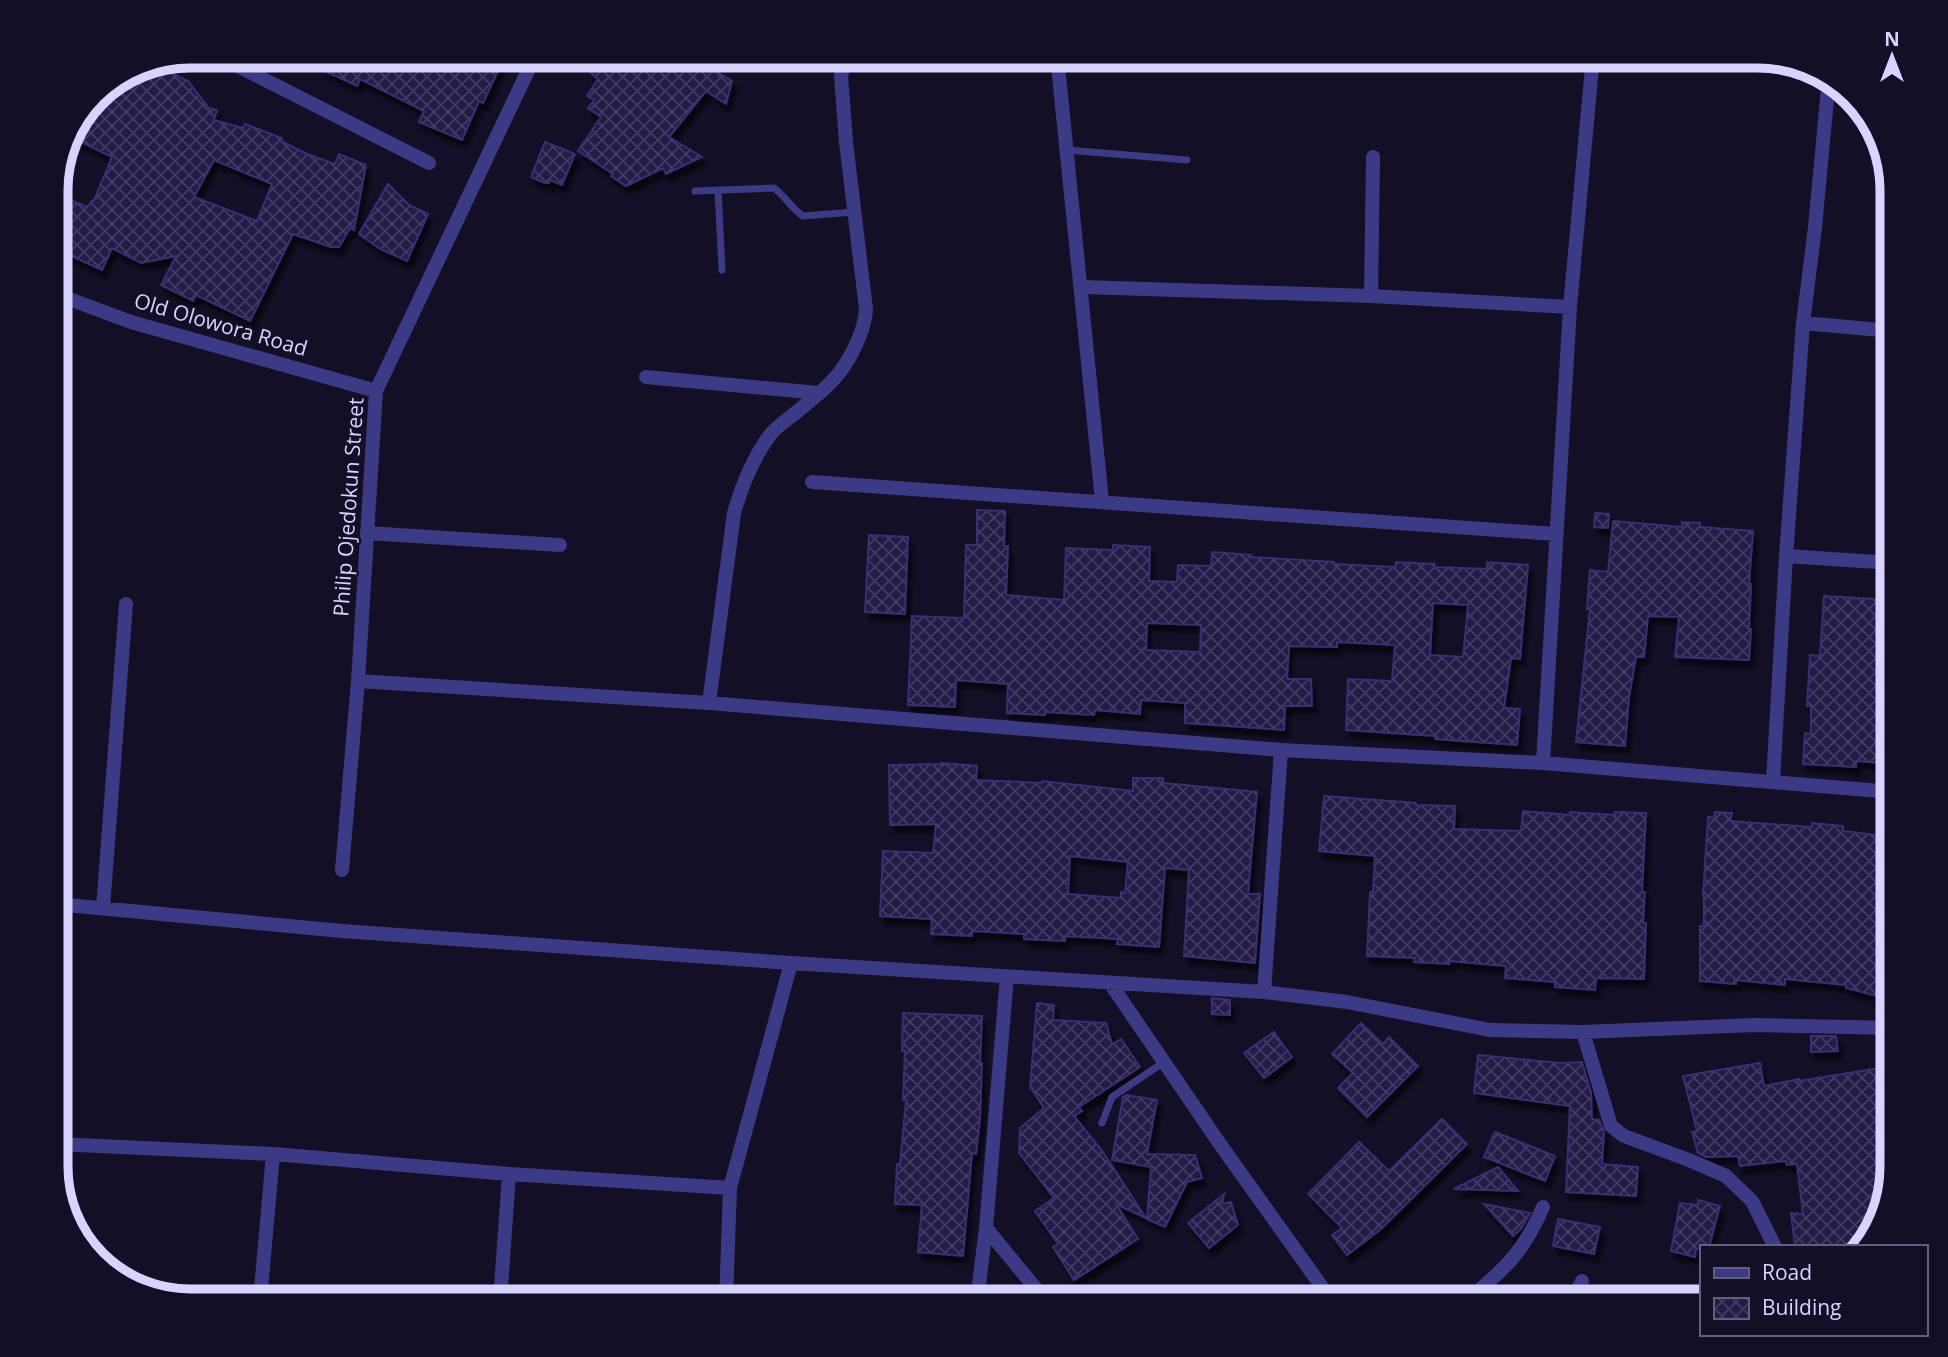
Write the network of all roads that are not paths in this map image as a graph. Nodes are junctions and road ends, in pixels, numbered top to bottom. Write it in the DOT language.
graph roads {
  1 [pos="242,68"];
  2 [pos="529,68"];
  3 [pos="843,68"];
  4 [pos="1058,68"];
  5 [pos="1592,68"];
  6 [pos="1828,90"];
  7 [pos="1066,150"];
  8 [pos="1373,157"];
  9 [pos="1187,160"];
  10 [pos="429,163"];
  11 [pos="718,190"];
  12 [pos="695,191"];
  13 [pos="854,212"];
  14 [pos="722,270"];
  15 [pos="1082,287"];
  16 [pos="1371,296"];
  17 [pos="69,299"];
  18 [pos="1570,307"];
  19 [pos="1803,323"];
  20 [pos="1880,330"];
  21 [pos="646,377"];
  22 [pos="376,391"];
  23 [pos="818,393"];
  24 [pos="812,482"];
  25 [pos="1102,501"];
  26 [pos="367,533"];
  27 [pos="1556,534"];
  28 [pos="560,545"];
  29 [pos="1786,556"];
  30 [pos="1880,562"];
  31 [pos="126,604"];
  32 [pos="358,681"];
  33 [pos="709,703"];
  34 [pos="1281,750"];
  35 [pos="1543,763"];
  36 [pos="1773,781"];
  37 [pos="1880,791"];
  38 [pos="342,870"];
  39 [pos="69,905"];
  40 [pos="103,908"];
  41 [pos="791,963"];
  42 [pos="1007,976"];
  43 [pos="1110,983"];
  44 [pos="1264,992"];
  45 [pos="1880,1028"];
  46 [pos="1583,1032"];
  47 [pos="1164,1062"];
  48 [pos="1102,1123"];
  49 [pos="69,1145"];
  50 [pos="273,1154"];
  51 [pos="509,1174"];
  52 [pos="730,1188"];
  53 [pos="1543,1207"];
  54 [pos="986,1228"];
  55 [pos="1774,1245"];
  56 [pos="1582,1281"];
  57 [pos="261,1289"];
  58 [pos="501,1289"];
  59 [pos="726,1289"];
  60 [pos="978,1289"];
  61 [pos="1036,1289"];
  62 [pos="1324,1289"];
  63 [pos="1481,1289"];
  64 [pos="1578,1289"];
  1 -- 10 [label="street"];
  2 -- 22 [label="street, Philip Ojedokun Street"];
  3 -- 13 [label="street"];
  4 -- 7 [label="street"];
  5 -- 18 [label="street"];
  6 -- 19 [label="street"];
  7 -- 9 [label="lane"];
  7 -- 15 [label="street"];
  8 -- 16 [label="street"];
  11 -- 12 [label="lane"];
  11 -- 13 [label="lane"];
  11 -- 14 [label="lane"];
  13 -- 23 [label="street"];
  15 -- 16 [label="street"];
  15 -- 25 [label="street"];
  16 -- 18 [label="street"];
  17 -- 22 [label="street, Old Olowora Road"];
  18 -- 27 [label="street"];
  19 -- 20 [label="street"];
  19 -- 29 [label="street"];
  21 -- 23 [label="street"];
  22 -- 26 [label="street, Philip Ojedokun Street"];
  23 -- 33 [label="street"];
  24 -- 25 [label="street"];
  25 -- 27 [label="street"];
  26 -- 28 [label="street"];
  26 -- 32 [label="street, Philip Ojedokun Street"];
  27 -- 35 [label="street"];
  29 -- 30 [label="street"];
  29 -- 36 [label="street"];
  31 -- 40 [label="street"];
  32 -- 33 [label="street"];
  32 -- 38 [label="street, Philip Ojedokun Street"];
  33 -- 34 [label="street"];
  34 -- 35 [label="street"];
  34 -- 44 [label="street"];
  35 -- 36 [label="street"];
  36 -- 37 [label="street"];
  39 -- 40 [label="street"];
  40 -- 41 [label="street"];
  41 -- 42 [label="street"];
  41 -- 52 [label="street"];
  42 -- 43 [label="street"];
  42 -- 54 [label="street"];
  43 -- 44 [label="street"];
  43 -- 47 [label="street"];
  44 -- 46 [label="street"];
  45 -- 46 [label="street"];
  46 -- 55 [label="street"];
  47 -- 48 [label="lane"];
  47 -- 62 [label="street"];
  49 -- 50 [label="street"];
  50 -- 51 [label="street"];
  50 -- 57 [label="street"];
  51 -- 52 [label="street"];
  51 -- 58 [label="street"];
  52 -- 59 [label="street"];
  53 -- 63 [label="street"];
  54 -- 60 [label="street"];
  54 -- 61 [label="street"];
  56 -- 64 [label="street"];
}
